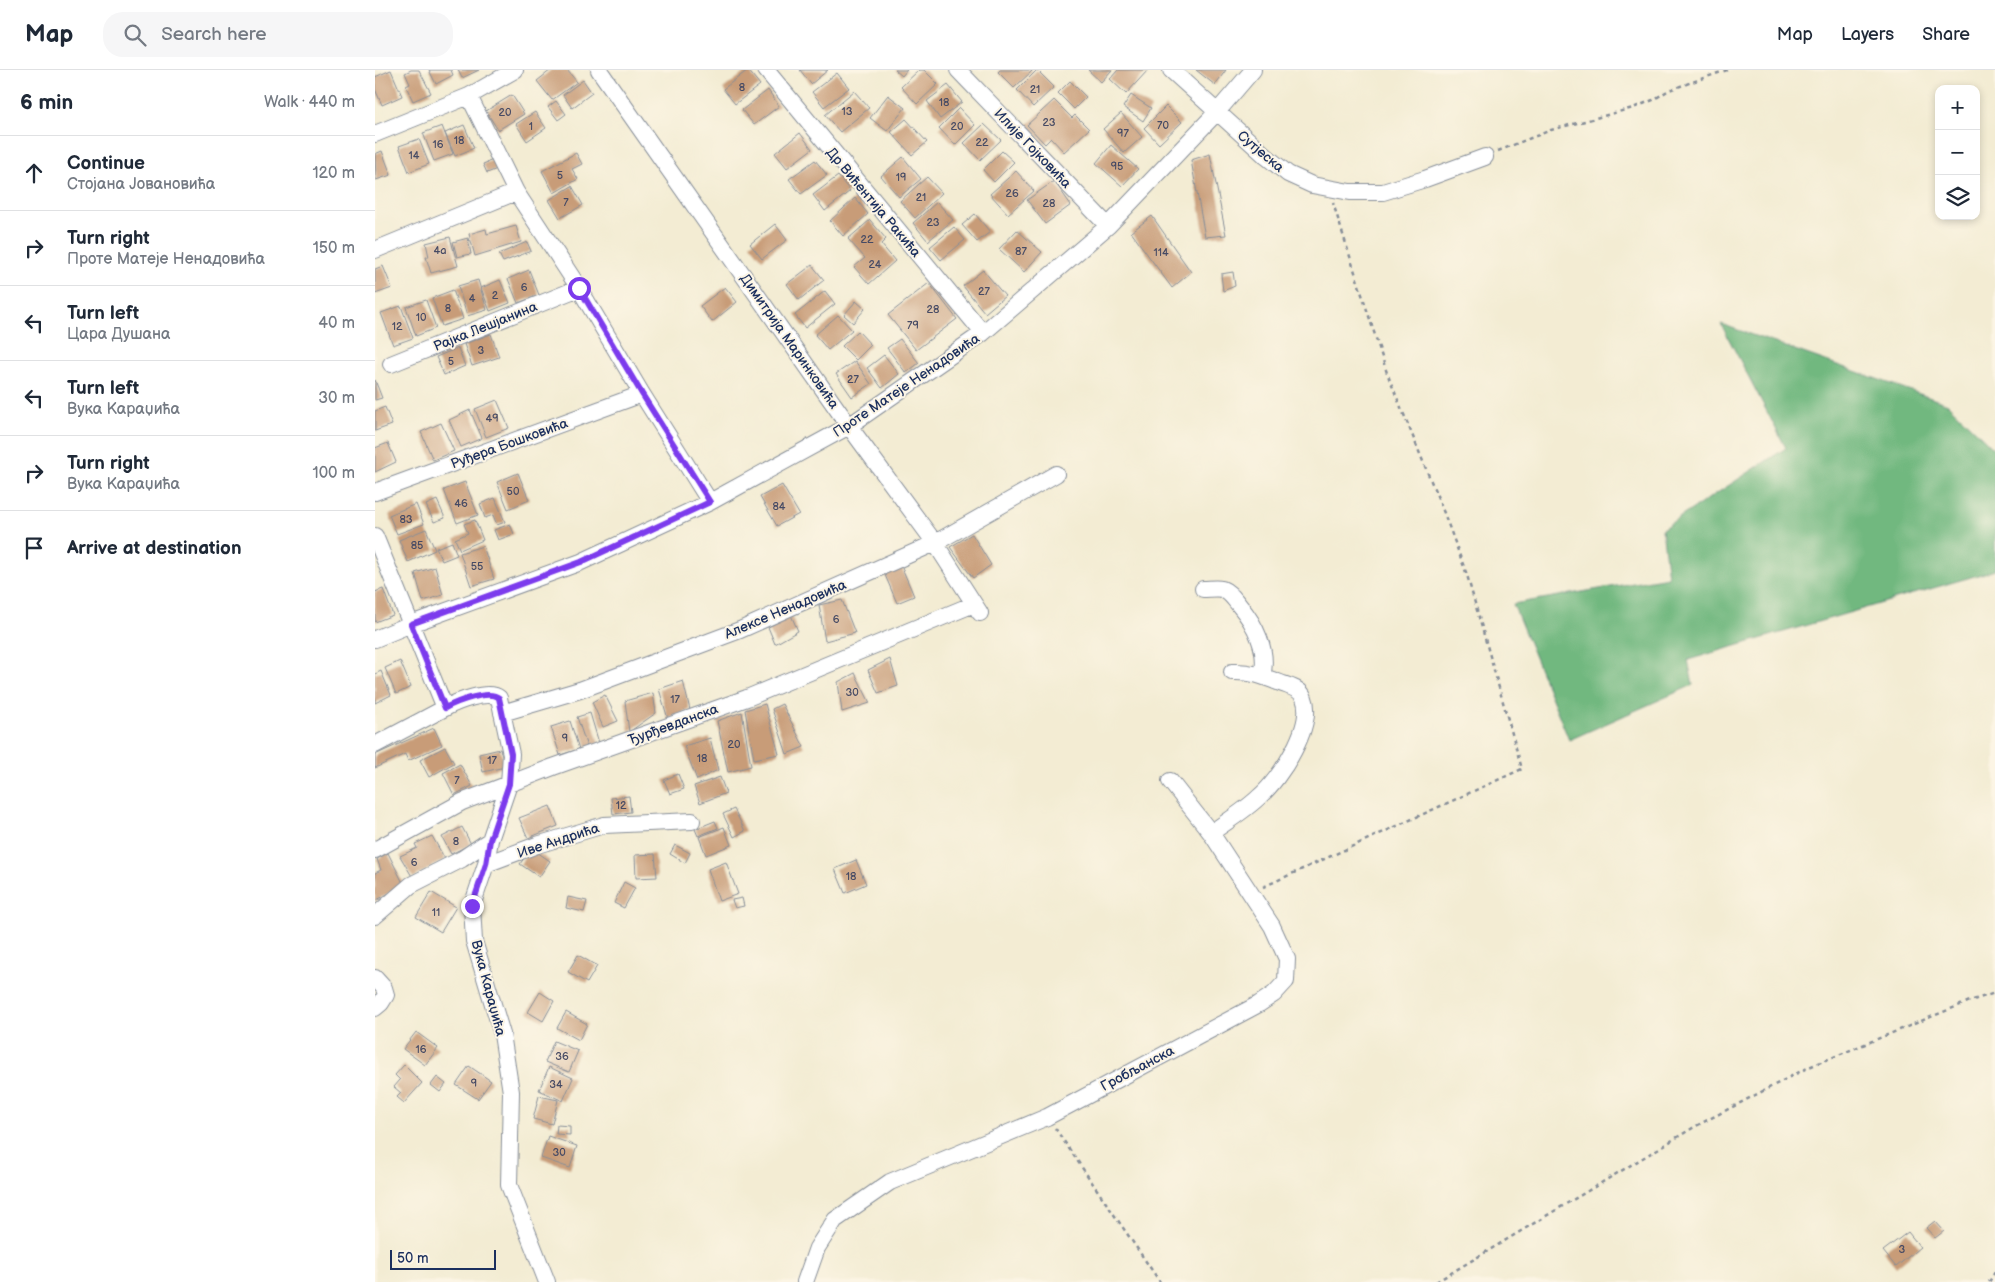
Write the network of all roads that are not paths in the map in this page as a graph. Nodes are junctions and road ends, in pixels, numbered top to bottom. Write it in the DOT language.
graph roads {
  1 [pos="515,70"];
  2 [pos="599,70"];
  3 [pos="765,70"];
  4 [pos="958,70"];
  5 [pos="1171,70"];
  6 [pos="1253,70"];
  7 [pos="469,96"];
  8 [pos="1217,112"];
  9 [pos="375,134"];
  10 [pos="1485,157"];
  11 [pos="516,192"];
  12 [pos="1108,226"];
  13 [pos="375,250"];
  14 [pos="579,288"];
  15 [pos="983,333"];
  16 [pos="391,364"];
  17 [pos="642,394"];
  18 [pos="849,426"];
  19 [pos="1056,474"];
  20 [pos="375,492"];
  21 [pos="710,502"];
  22 [pos="375,536"];
  23 [pos="935,543"];
  24 [pos="1203,589"];
  25 [pos="977,608"];
  26 [pos="411,624"];
  27 [pos="375,639"];
  28 [pos="1232,672"];
  29 [pos="1262,676"];
  30 [pos="443,704"];
  31 [pos="502,713"];
  32 [pos="375,744"];
  33 [pos="1170,781"];
  34 [pos="509,784"];
  35 [pos="692,821"];
  36 [pos="1211,833"];
  37 [pos="490,840"];
  38 [pos="375,850"];
  39 [pos="486,864"];
  40 [pos="375,916"];
  41 [pos="375,978"];
  42 [pos="375,1008"];
  43 [pos="547,1282"];
  44 [pos="805,1282"];
  1 -- 7 [label="street"];
  2 -- 18 [label="street, Димитрија Маринковића"];
  3 -- 15 [label="street, Др Вићентија Ракића"];
  4 -- 12 [label="street, Илије Гојковића"];
  5 -- 8 [label="street, Сутјеска"];
  6 -- 8 [label="street, Проте Матеје Ненадовића"];
  7 -- 9 [label="street"];
  7 -- 11 [label="street"];
  8 -- 10 [label="street, Сутјеска"];
  8 -- 12 [label="street, Проте Матеје Ненадовића"];
  11 -- 13 [label="street"];
  11 -- 14 [label="street"];
  12 -- 15 [label="street, Проте Матеје Ненадовића"];
  14 -- 16 [label="street, Рајка Лешјанина"];
  14 -- 17 [label="street"];
  15 -- 18 [label="street, Проте Матеје Ненадовића"];
  17 -- 20 [label="street, Руђера Бошковића"];
  17 -- 21 [label="street"];
  18 -- 21 [label="street, Проте Матеје Ненадовића"];
  18 -- 23 [label="street, Димитрија Маринковића"];
  19 -- 23 [label="street, Алексе Ненадовића"];
  21 -- 26 [label="street, Проте Матеје Ненадовића"];
  22 -- 26 [label="street"];
  23 -- 25 [label="street, Димитрија Маринковића"];
  23 -- 31 [label="street, Алексе Ненадовића"];
  24 -- 29 [label="street"];
  25 -- 34 [label="street, Ђурђевданска"];
  26 -- 27 [label="street, Проте Матеје Ненадовића"];
  26 -- 30 [label="street"];
  28 -- 29 [label="street"];
  29 -- 36 [label="street"];
  30 -- 31 [label="street, Вука Караџића"];
  30 -- 32 [label="street"];
  31 -- 34 [label="street, Вука Караџића"];
  33 -- 36 [label="street, Гробљанска"];
  34 -- 37 [label="street, Вука Караџића"];
  34 -- 38 [label="street, Ђурђевданска"];
  35 -- 39 [label="street, Иве Андрића"];
  36 -- 44 [label="street, Гробљанска"];
  37 -- 39 [label="street, Вука Караџића"];
  37 -- 40 [label="street"];
  39 -- 43 [label="street, Вука Караџића"];
  41 -- 42 [label="street"];
}
